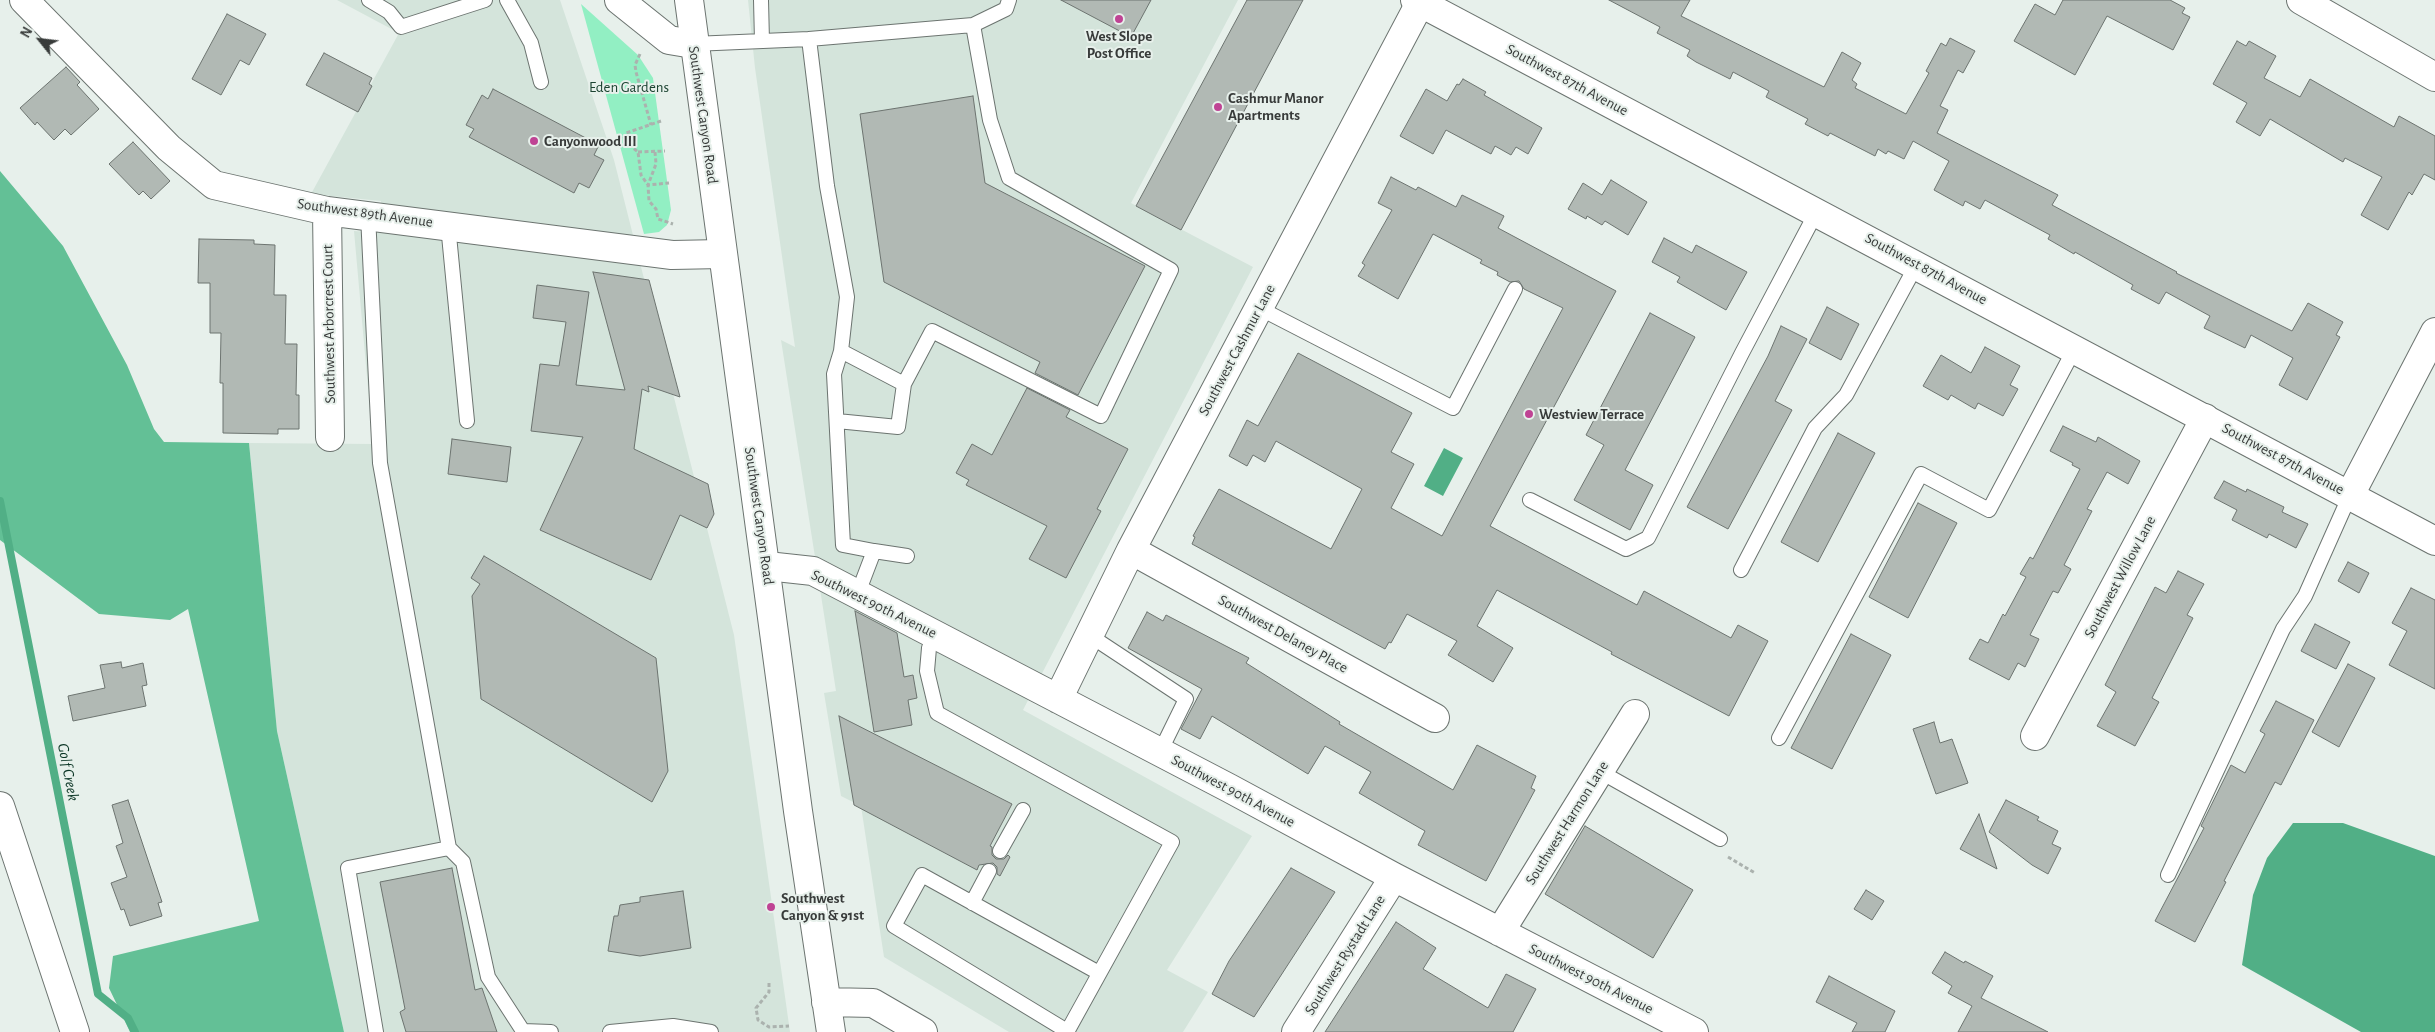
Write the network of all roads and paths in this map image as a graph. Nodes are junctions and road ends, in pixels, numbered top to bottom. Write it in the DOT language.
graph roads {
  1 [pos="24,0"];
  2 [pos="369,0"];
  3 [pos="485,0"];
  4 [pos="508,0"];
  5 [pos="619,0"];
  6 [pos="689,0"];
  7 [pos="761,0"];
  8 [pos="1009,0"];
  9 [pos="2301,0"];
  10 [pos="1418,1"];
  11 [pos="974,26"];
  12 [pos="809,39"];
  13 [pos="762,41"];
  14 [pos="693,44"];
  15 [pos="640,54"];
  16 [pos="2435,77"];
  17 [pos="541,82"];
  18 [pos="661,122"];
  19 [pos="650,125"];
  20 [pos="665,150"];
  21 [pos="638,152"];
  22 [pos="655,152"];
  23 [pos="669,183"];
  24 [pos="648,185"];
  25 [pos="327,210"];
  26 [pos="1817,211"];
  27 [pos="368,215"];
  28 [pos="448,224"];
  29 [pos="673,224"];
  30 [pos="722,254"];
  31 [pos="1917,264"];
  32 [pos="1515,289"];
  33 [pos="1259,308"];
  34 [pos="2435,332"];
  35 [pos="2075,348"];
  36 [pos="841,351"];
  37 [pos="904,384"];
  38 [pos="2206,418"];
  39 [pos="836,420"];
  40 [pos="467,421"];
  41 [pos="330,437"];
  42 [pos="2350,495"];
  43 [pos="1530,500"];
  44 [pos="2435,540"];
  45 [pos="1131,550"];
  46 [pos="874,551"];
  47 [pos="907,556"];
  48 [pos="767,566"];
  49 [pos="1741,570"];
  50 [pos="858,593"];
  51 [pos="936,634"];
  52 [pos="1089,635"];
  53 [pos="1058,699"];
  54 [pos="1635,714"];
  55 [pos="1435,718"];
  56 [pos="2035,736"];
  57 [pos="1779,738"];
  58 [pos="1160,752"];
  59 [pos="1600,771"];
  60 [pos="0,806"];
  61 [pos="1023,810"];
  62 [pos="1720,839"];
  63 [pos="449,848"];
  64 [pos="1000,851"];
  65 [pos="989,870"];
  66 [pos="1755,873"];
  67 [pos="2168,875"];
  68 [pos="1394,878"];
  69 [pos="972,903"];
  70 [pos="1500,932"];
  71 [pos="1098,973"];
  72 [pos="768,983"];
  73 [pos="826,1002"];
  74 [pos="789,1026"];
  75 [pos="75,1032"];
  76 [pos="376,1032"];
  77 [pos="523,1032"];
  78 [pos="551,1032"];
  79 [pos="610,1032"];
  80 [pos="711,1032"];
  81 [pos="831,1032"];
  82 [pos="923,1032"];
  83 [pos="1067,1032"];
  84 [pos="1296,1032"];
  85 [pos="1694,1032"];
  1 -- 25 [label="street, Southwest 89th Avenue"];
  2 -- 3 [label="lane"];
  4 -- 17 [label="lane"];
  5 -- 14 [label="street"];
  6 -- 14 [label="street, Southwest Canyon Road"];
  7 -- 13 [label="lane"];
  8 -- 11 [label="lane"];
  9 -- 16 [label="street"];
  10 -- 26 [label="street, Southwest 87th Avenue"];
  10 -- 33 [label="street, Southwest Cashmur Lane"];
  11 -- 12 [label="lane"];
  11 -- 37 [label="lane"];
  12 -- 13 [label="lane"];
  12 -- 36 [label="lane"];
  13 -- 14 [label="lane"];
  14 -- 30 [label="street, Southwest Canyon Road"];
  15 -- 19 [label="path"];
  18 -- 19 [label="path"];
  19 -- 21 [label="path"];
  20 -- 22 [label="path"];
  21 -- 22 [label="path"];
  21 -- 24 [label="path"];
  22 -- 24 [label="path"];
  23 -- 24 [label="path"];
  24 -- 29 [label="path"];
  25 -- 27 [label="street, Southwest 89th Avenue"];
  25 -- 41 [label="street, Southwest Arborcrest Court"];
  26 -- 31 [label="street, Southwest 87th Avenue"];
  26 -- 43 [label="lane"];
  27 -- 28 [label="street, Southwest 89th Avenue"];
  27 -- 63 [label="lane"];
  28 -- 30 [label="street, Southwest 89th Avenue"];
  28 -- 40 [label="lane"];
  30 -- 48 [label="street, Southwest Canyon Road"];
  31 -- 35 [label="street, Southwest 87th Avenue"];
  31 -- 49 [label="lane"];
  32 -- 33 [label="lane"];
  33 -- 45 [label="street, Southwest Cashmur Lane"];
  34 -- 42 [label="street"];
  35 -- 38 [label="street, Southwest 87th Avenue"];
  35 -- 57 [label="lane"];
  36 -- 37 [label="lane"];
  36 -- 39 [label="lane"];
  37 -- 39 [label="lane"];
  38 -- 42 [label="street, Southwest 87th Avenue"];
  38 -- 56 [label="street, Southwest Willow Lane"];
  39 -- 46 [label="lane"];
  42 -- 44 [label="street, Southwest 87th Avenue"];
  42 -- 67 [label="lane"];
  45 -- 52 [label="street, Southwest Cashmur Lane"];
  45 -- 55 [label="street, Southwest Delaney Place"];
  46 -- 47 [label="lane"];
  46 -- 50 [label="lane"];
  48 -- 50 [label="street, Southwest 90th Avenue"];
  48 -- 73 [label="street, Southwest Canyon Road"];
  50 -- 51 [label="street, Southwest 90th Avenue"];
  51 -- 53 [label="street, Southwest 90th Avenue"];
  51 -- 71 [label="lane"];
  52 -- 53 [label="street, Southwest Cashmur Lane"];
  52 -- 58 [label="lane"];
  53 -- 58 [label="street, Southwest 90th Avenue"];
  54 -- 59 [label="street, Southwest Harmon Lane"];
  58 -- 68 [label="street, Southwest 90th Avenue"];
  59 -- 62 [label="lane"];
  59 -- 70 [label="street, Southwest Harmon Lane"];
  60 -- 75 [label="street"];
  61 -- 64 [label="lane"];
  62 -- 66 [label="path"];
  63 -- 76 [label="lane"];
  63 -- 77 [label="lane"];
  65 -- 69 [label="lane"];
  68 -- 70 [label="street, Southwest 90th Avenue"];
  68 -- 84 [label="street, Southwest Rystadt Lane"];
  69 -- 71 [label="lane"];
  69 -- 83 [label="lane"];
  70 -- 85 [label="street, Southwest 90th Avenue"];
  71 -- 83 [label="lane"];
  72 -- 74 [label="path"];
  73 -- 81 [label="street, Southwest Canyon Road"];
  73 -- 82 [label="street"];
  77 -- 78 [label="lane"];
  79 -- 80 [label="lane"];
}
